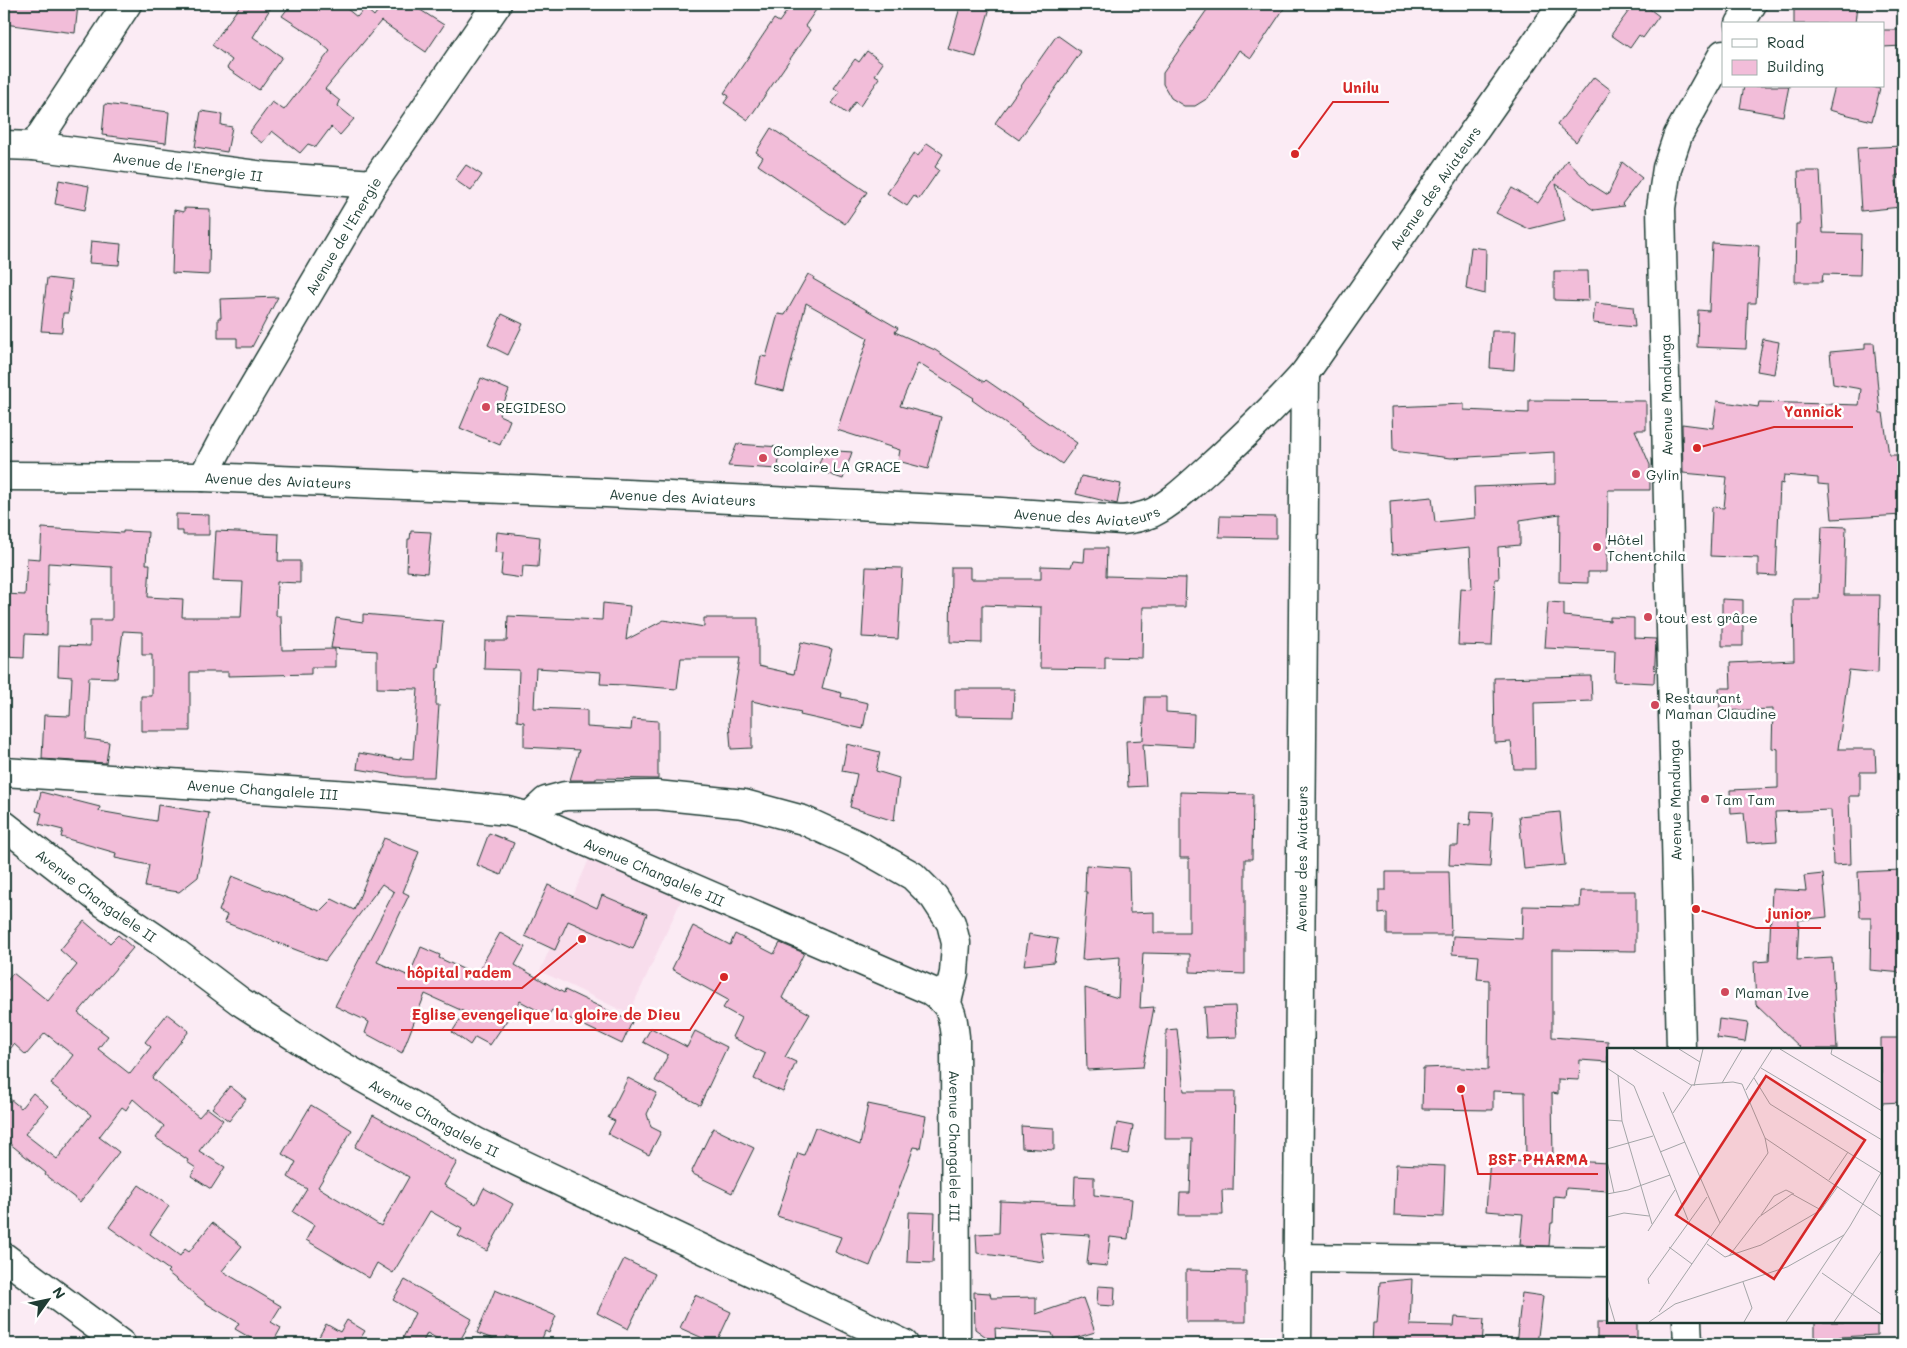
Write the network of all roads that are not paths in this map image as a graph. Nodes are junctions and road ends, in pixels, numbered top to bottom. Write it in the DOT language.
graph roads {
  1 [pos="127,4"];
  2 [pos="497,4"];
  3 [pos="1563,4"];
  4 [pos="1752,4"];
  5 [pos="1741,22"];
  6 [pos="1722,56"];
  7 [pos="4,145"];
  8 [pos="34,146"];
  9 [pos="373,184"];
  10 [pos="1305,373"];
  11 [pos="4,476"];
  12 [pos="203,478"];
  13 [pos="4,772"];
  14 [pos="528,817"];
  15 [pos="4,825"];
  16 [pos="946,1002"];
  17 [pos="1681,1048"];
  18 [pos="4,1257"];
  19 [pos="1297,1258"];
  20 [pos="1607,1262"];
  21 [pos="1687,1323"];
  22 [pos="121,1344"];
  23 [pos="904,1344"];
  24 [pos="956,1344"];
  25 [pos="1297,1344"];
  26 [pos="1688,1344"];
  1 -- 8 [label="street"];
  2 -- 9 [label="street, Avenue de l'Energie"];
  3 -- 10 [label="street, Avenue des Aviateurs"];
  4 -- 5 [label="street"];
  6 -- 17 [label="street, Avenue Mandunga"];
  7 -- 8 [label="street, Avenue de l'Energie II"];
  8 -- 9 [label="street, Avenue de l'Energie II"];
  9 -- 12 [label="street, Avenue de l'Energie"];
  10 -- 12 [label="street, Avenue des Aviateurs"];
  10 -- 19 [label="street, Avenue des Aviateurs"];
  11 -- 12 [label="street, Avenue des Aviateurs"];
  13 -- 14 [label="street, Avenue Changalele III"];
  14 -- 16 [label="street, Avenue Changalele III"];
  14 -- 16 [label="street"];
  15 -- 23 [label="street, Avenue Changalele II"];
  16 -- 24 [label="street, Avenue Changalele III"];
  18 -- 22 [label="street"];
  19 -- 20 [label="street"];
  19 -- 25 [label="street, Avenue des Aviateurs"];
  21 -- 26 [label="street"];
}
